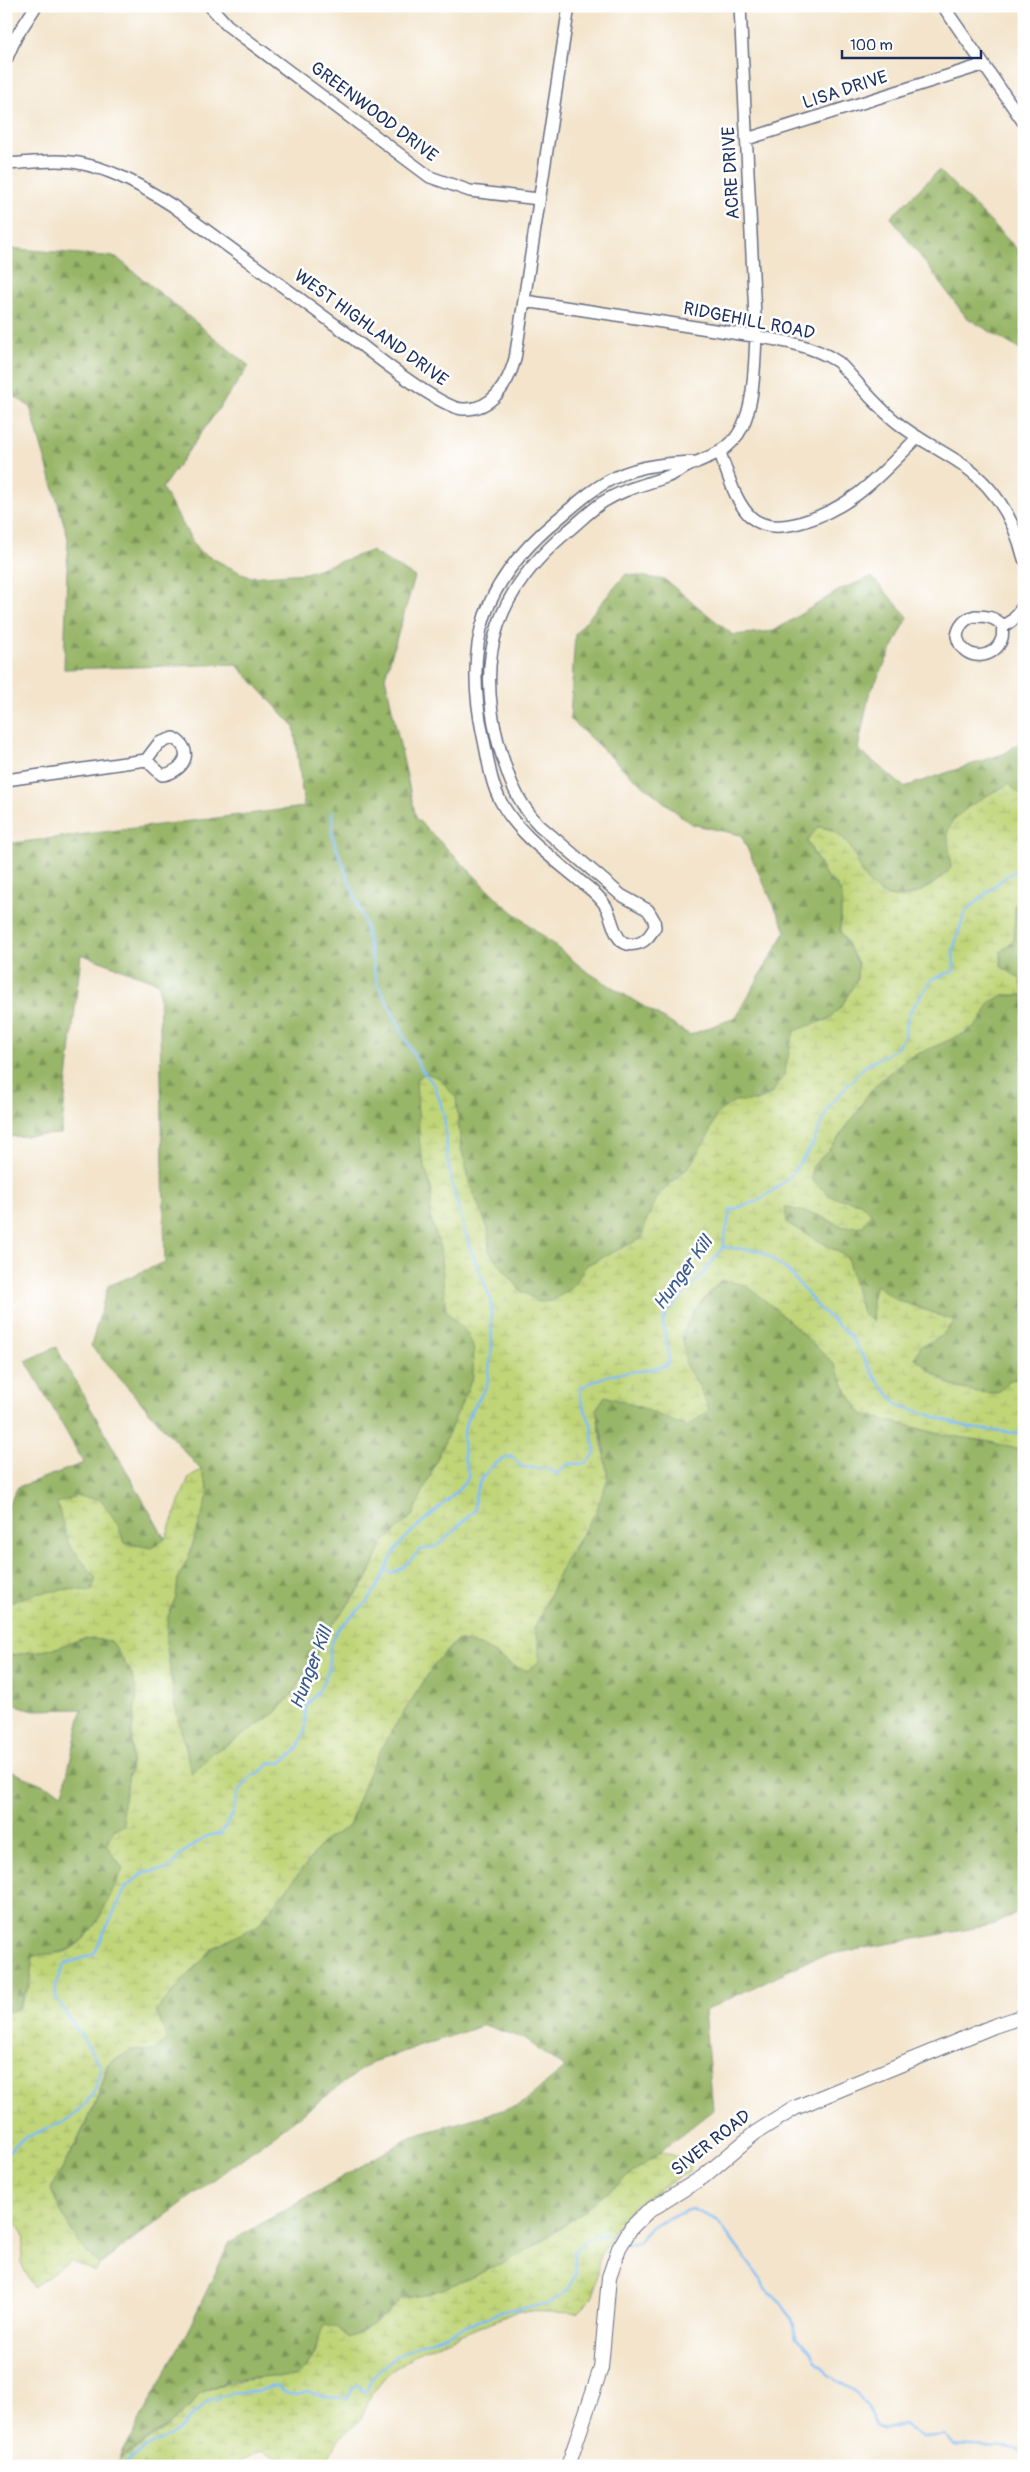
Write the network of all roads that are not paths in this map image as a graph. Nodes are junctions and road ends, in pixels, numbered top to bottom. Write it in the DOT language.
graph roads {
  1 [pos="36,6"];
  2 [pos="210,6"];
  3 [pos="569,6"];
  4 [pos="740,6"];
  5 [pos="943,6"];
  6 [pos="6,60"];
  7 [pos="982,65"];
  8 [pos="1024,123"];
  9 [pos="747,139"];
  10 [pos="6,164"];
  11 [pos="539,199"];
  12 [pos="525,302"];
  13 [pos="756,337"];
  14 [pos="918,437"];
  15 [pos="720,454"];
  16 [pos="697,462"];
  17 [pos="594,490"];
  18 [pos="603,502"];
  19 [pos="1024,559"];
  20 [pos="491,599"];
  21 [pos="1024,605"];
  22 [pos="504,606"];
  23 [pos="1003,626"];
  24 [pos="496,734"];
  25 [pos="482,735"];
  26 [pos="146,760"];
  27 [pos="6,780"];
  28 [pos="547,831"];
  29 [pos="538,844"];
  30 [pos="1024,2016"];
  31 [pos="568,2466"];
  1 -- 6 [label="street"];
  2 -- 11 [label="street, GREENWOOD DRIVE"];
  3 -- 11 [label="street, WEST HIGHLAND DRIVE"];
  4 -- 9 [label="street, ACRE DRIVE"];
  5 -- 7 [label="street"];
  7 -- 8 [label="street"];
  7 -- 9 [label="street, LISA DRIVE"];
  9 -- 13 [label="street, ACRE DRIVE"];
  10 -- 12 [label="street, WEST HIGHLAND DRIVE"];
  11 -- 12 [label="street, WEST HIGHLAND DRIVE"];
  12 -- 13 [label="street, RIDGEHILL ROAD"];
  13 -- 14 [label="street, RIDGEHILL ROAD"];
  13 -- 15 [label="street, ACRE DRIVE"];
  14 -- 15 [label="street"];
  14 -- 19 [label="street, RIDGEHILL ROAD"];
  15 -- 16 [label="street"];
  16 -- 17 [label="street"];
  16 -- 18 [label="street"];
  17 -- 18 [label="street"];
  17 -- 20 [label="street"];
  18 -- 22 [label="street"];
  20 -- 22 [label="street"];
  20 -- 25 [label="street"];
  21 -- 23 [label="street"];
  22 -- 24 [label="street"];
  24 -- 25 [label="street"];
  24 -- 28 [label="street"];
  25 -- 29 [label="street"];
  26 -- 27 [label="street"];
  28 -- 29 [label="street"];
  28 -- 29 [label="street"];
  30 -- 31 [label="street, SIVER ROAD"];
}
